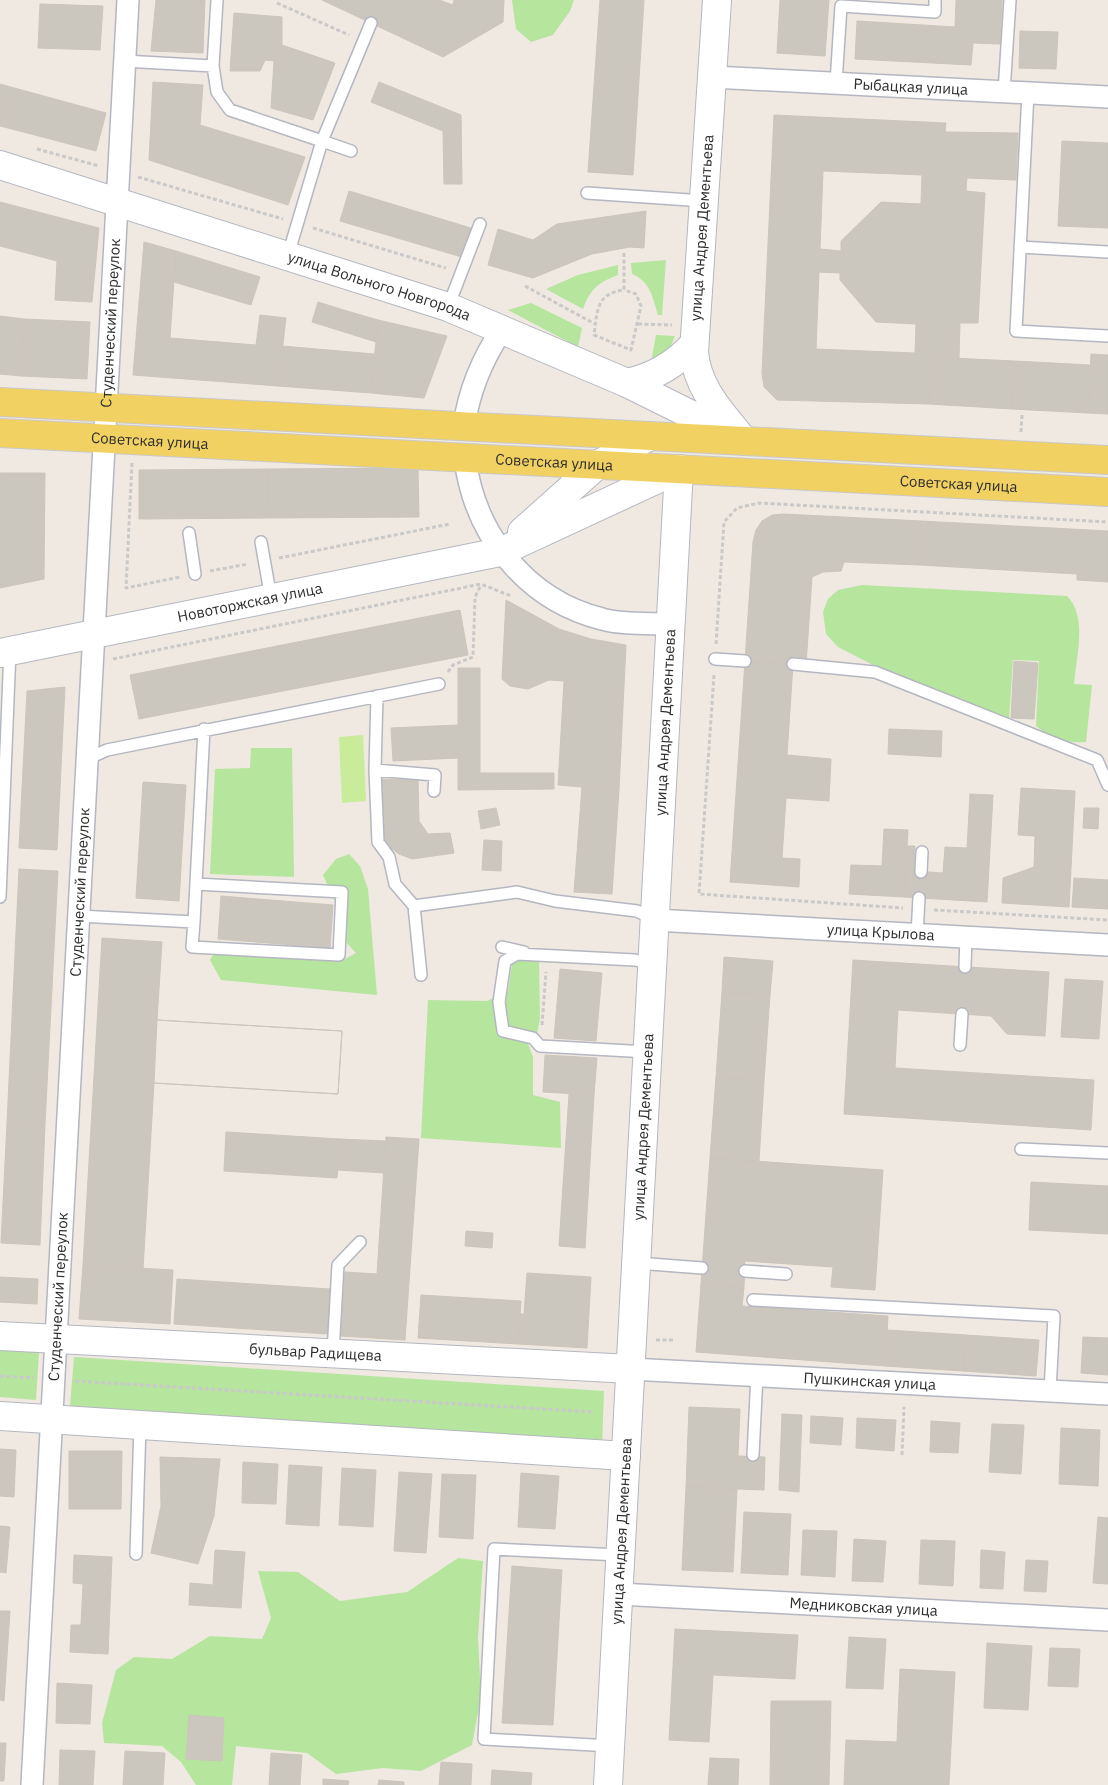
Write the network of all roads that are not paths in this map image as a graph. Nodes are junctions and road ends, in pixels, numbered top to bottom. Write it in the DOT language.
graph roads {
  1 [pos="128,0"];
  2 [pos="217,0"];
  3 [pos="717,0"];
  4 [pos="935,0"];
  5 [pos="1010,0"];
  6 [pos="841,3"];
  7 [pos="370,23"];
  8 [pos="124,61"];
  9 [pos="213,66"];
  10 [pos="712,76"];
  11 [pos="836,83"];
  12 [pos="1004,92"];
  13 [pos="1028,93"];
  14 [pos="1108,97"];
  15 [pos="322,141"];
  16 [pos="351,151"];
  17 [pos="0,165"];
  18 [pos="587,193"];
  19 [pos="117,201"];
  20 [pos="704,201"];
  21 [pos="480,224"];
  22 [pos="1020,247"];
  23 [pos="1108,252"];
  24 [pos="288,255"];
  25 [pos="448,307"];
  26 [pos="503,328"];
  27 [pos="1108,336"];
  28 [pos="694,344"];
  29 [pos="627,383"];
  30 [pos="0,402"];
  31 [pos="106,408"];
  32 [pos="464,426"];
  33 [pos="0,433"];
  34 [pos="650,436"];
  35 [pos="104,439"];
  36 [pos="744,441"];
  37 [pos="465,458"];
  38 [pos="1108,460"];
  39 [pos="598,465"];
  40 [pos="679,469"];
  41 [pos="1108,492"];
  42 [pos="188,533"];
  43 [pos="261,542"];
  44 [pos="500,552"];
  45 [pos="195,574"];
  46 [pos="272,598"];
  47 [pos="671,624"];
  48 [pos="94,634"];
  49 [pos="5,652"];
  50 [pos="715,659"];
  51 [pos="745,661"];
  52 [pos="793,664"];
  53 [pos="439,684"];
  54 [pos="377,696"];
  55 [pos="204,729"];
  56 [pos="87,759"];
  57 [pos="375,770"];
  58 [pos="1108,785"];
  59 [pos="434,790"];
  60 [pos="922,852"];
  61 [pos="921,872"];
  62 [pos="196,884"];
  63 [pos="0,897"];
  64 [pos="919,903"];
  65 [pos="414,906"];
  66 [pos="79,916"];
  67 [pos="655,920"];
  68 [pos="194,922"];
  69 [pos="917,934"];
  70 [pos="966,937"];
  71 [pos="1108,945"];
  72 [pos="502,947"];
  73 [pos="545,956"];
  74 [pos="652,964"];
  75 [pos="964,967"];
  76 [pos="422,975"];
  77 [pos="962,1014"];
  78 [pos="960,1045"];
  79 [pos="648,1052"];
  80 [pos="1021,1149"];
  81 [pos="1108,1153"];
  82 [pos="360,1242"];
  83 [pos="636,1263"];
  84 [pos="702,1268"];
  85 [pos="745,1271"];
  86 [pos="786,1274"];
  87 [pos="753,1300"];
  88 [pos="0,1336"];
  89 [pos="56,1340"];
  90 [pos="333,1354"];
  91 [pos="631,1369"];
  92 [pos="757,1375"];
  93 [pos="1050,1391"];
  94 [pos="1108,1394"];
  95 [pos="0,1416"];
  96 [pos="52,1419"];
  97 [pos="140,1425"];
  98 [pos="753,1455"];
  99 [pos="626,1456"];
  100 [pos="136,1554"];
  101 [pos="621,1555"];
  102 [pos="619,1594"];
  103 [pos="1108,1620"];
  104 [pos="611,1746"];
  105 [pos="32,1785"];
  106 [pos="608,1785"];
  1 -- 8 [label="street, Студенческий переулок"];
  2 -- 9 [label="lane"];
  3 -- 10 [label="street, улица Андрея Дементьева"];
  4 -- 6 [label="lane"];
  5 -- 12 [label="lane"];
  6 -- 11 [label="lane"];
  7 -- 15 [label="lane"];
  8 -- 9 [label="lane"];
  8 -- 19 [label="street, Студенческий переулок"];
  9 -- 15 [label="lane"];
  10 -- 11 [label="street, Рыбацкая улица"];
  10 -- 20 [label="street, улица Андрея Дементьева"];
  11 -- 12 [label="street, Рыбацкая улица"];
  12 -- 13 [label="street, Рыбацкая улица"];
  13 -- 14 [label="street, Рыбацкая улица"];
  13 -- 22 [label="lane"];
  15 -- 16 [label="lane"];
  15 -- 24 [label="lane"];
  17 -- 19 [label="street, улица Вольного Новгорода"];
  18 -- 20 [label="lane"];
  19 -- 24 [label="street, улица Вольного Новгорода"];
  19 -- 31 [label="street, Студенческий переулок"];
  20 -- 28 [label="street, улица Андрея Дементьева"];
  21 -- 25 [label="lane"];
  22 -- 23 [label="lane"];
  22 -- 27 [label="lane"];
  24 -- 25 [label="street, улица Вольного Новгорода"];
  25 -- 26 [label="street, улица Вольного Новгорода"];
  26 -- 29 [label="street, улица Вольного Новгорода"];
  26 -- 32 [label="street"];
  28 -- 29 [label="street"];
  28 -- 36 [label="street, улица Андрея Дементьева"];
  29 -- 36 [label="street, улица Вольного Новгорода"];
  30 -- 31 [label="main road, Советская улица"];
  31 -- 32 [label="main road, Советская улица"];
  31 -- 35 [label="street, Студенческий переулок"];
  32 -- 34 [label="main road, Советская улица"];
  33 -- 35 [label="main road, Советская улица"];
  34 -- 36 [label="main road, Советская улица"];
  34 -- 39 [label="street"];
  35 -- 37 [label="main road, Советская улица"];
  35 -- 48 [label="street, Студенческий переулок"];
  36 -- 38 [label="main road, Советская улица"];
  37 -- 39 [label="main road, Советская улица"];
  37 -- 44 [label="street"];
  39 -- 40 [label="main road, Советская улица"];
  39 -- 44 [label="street"];
  40 -- 41 [label="main road, Советская улица"];
  40 -- 44 [label="street, Новоторжская улица"];
  40 -- 47 [label="street, улица Андрея Дементьева"];
  42 -- 45 [label="lane"];
  43 -- 46 [label="lane"];
  44 -- 46 [label="street, Новоторжская улица"];
  44 -- 47 [label="street"];
  46 -- 48 [label="street, Новоторжская улица"];
  47 -- 67 [label="street, улица Андрея Дементьева"];
  48 -- 49 [label="street, Новоторжская улица"];
  48 -- 56 [label="street, Студенческий переулок"];
  49 -- 63 [label="lane"];
  50 -- 51 [label="lane"];
  52 -- 58 [label="lane"];
  53 -- 54 [label="lane"];
  54 -- 55 [label="lane"];
  54 -- 57 [label="lane"];
  55 -- 56 [label="lane"];
  55 -- 62 [label="lane"];
  56 -- 66 [label="street, Студенческий переулок"];
  57 -- 59 [label="lane"];
  57 -- 65 [label="lane"];
  60 -- 61 [label="lane"];
  62 -- 68 [label="lane"];
  62 -- 68 [label="lane"];
  64 -- 69 [label="lane"];
  65 -- 67 [label="lane"];
  65 -- 76 [label="lane"];
  66 -- 68 [label="lane"];
  66 -- 89 [label="street, Студенческий переулок"];
  67 -- 69 [label="street, улица Крылова"];
  67 -- 74 [label="street, улица Андрея Дементьева"];
  69 -- 70 [label="street, улица Крылова"];
  70 -- 71 [label="street, улица Крылова"];
  70 -- 75 [label="lane"];
  72 -- 73 [label="lane"];
  73 -- 74 [label="lane"];
  73 -- 79 [label="lane"];
  74 -- 79 [label="street, улица Андрея Дементьева"];
  77 -- 78 [label="lane"];
  79 -- 83 [label="street, улица Андрея Дементьева"];
  80 -- 81 [label="lane"];
  82 -- 90 [label="lane"];
  83 -- 84 [label="lane"];
  83 -- 91 [label="street, улица Андрея Дементьева"];
  85 -- 86 [label="lane"];
  87 -- 93 [label="lane"];
  88 -- 89 [label="street, бульвар Радищева"];
  89 -- 90 [label="street, бульвар Радищева"];
  89 -- 96 [label="street, Студенческий переулок"];
  90 -- 91 [label="street, бульвар Радищева"];
  91 -- 92 [label="street, Пушкинская улица"];
  91 -- 99 [label="street, улица Андрея Дементьева"];
  92 -- 93 [label="street, Пушкинская улица"];
  92 -- 98 [label="lane"];
  93 -- 94 [label="street, Пушкинская улица"];
  95 -- 96 [label="street"];
  96 -- 97 [label="street"];
  96 -- 105 [label="street, Студенческий переулок"];
  97 -- 99 [label="street"];
  97 -- 100 [label="lane"];
  99 -- 101 [label="street, улица Андрея Дементьева"];
  101 -- 102 [label="street, улица Андрея Дементьева"];
  101 -- 104 [label="lane"];
  102 -- 103 [label="street, Медниковская улица"];
  102 -- 104 [label="street, улица Андрея Дементьева"];
  104 -- 106 [label="street, улица Андрея Дементьева"];
}
